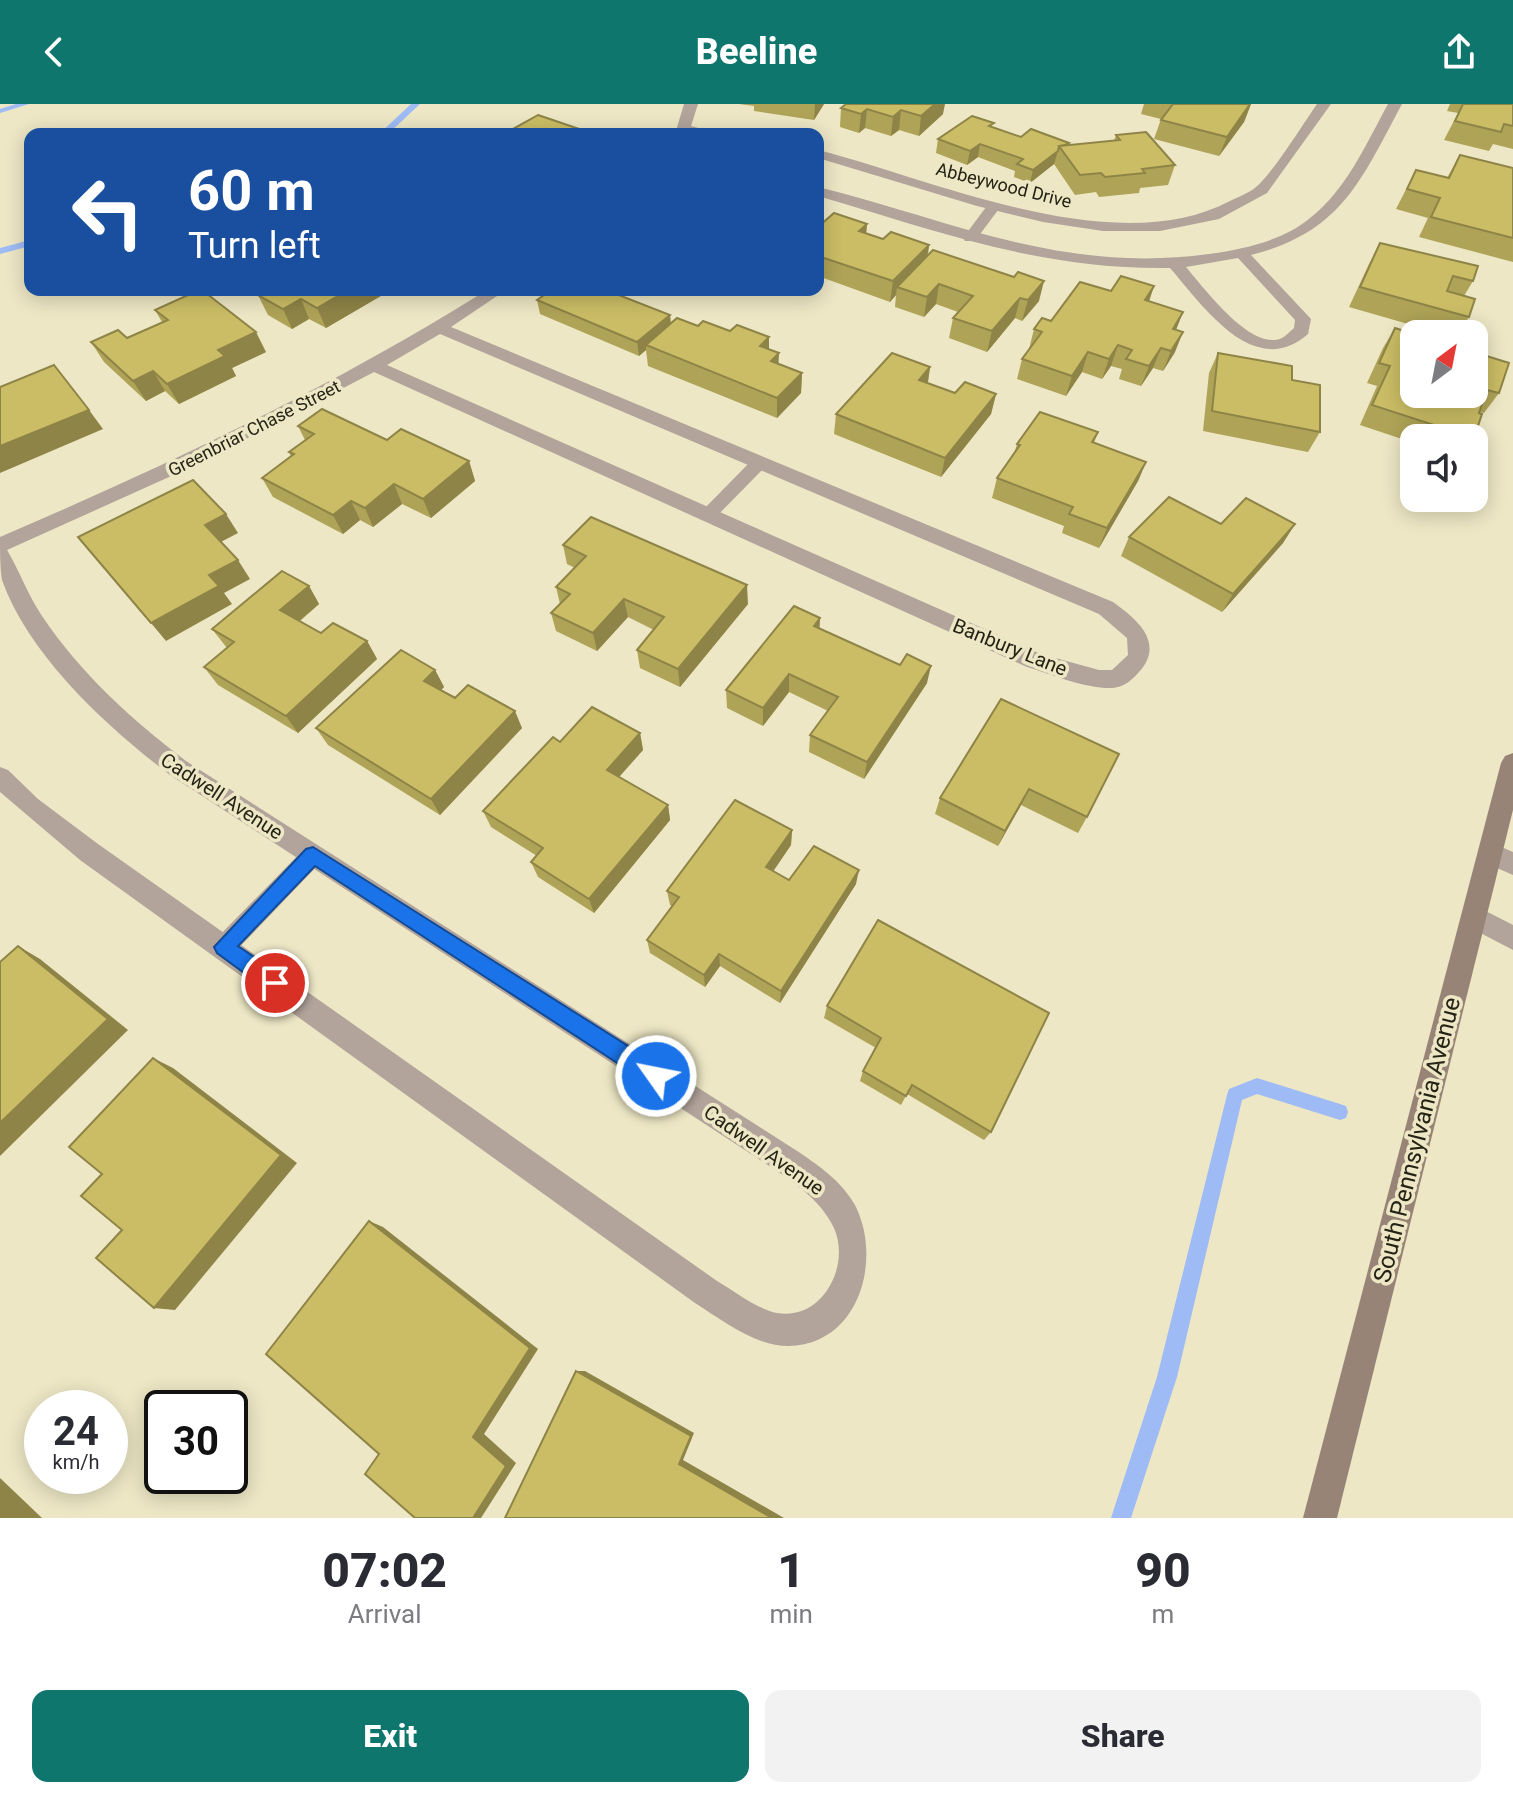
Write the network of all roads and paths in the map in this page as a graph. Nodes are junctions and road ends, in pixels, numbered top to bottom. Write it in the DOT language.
graph roads {
  1 [pos="691,104"];
  2 [pos="1324,104"];
  3 [pos="1395,104"];
  4 [pos="684,128"];
  5 [pos="824,156"];
  6 [pos="824,193"];
  7 [pos="994,206"];
  8 [pos="970,238"];
  9 [pos="1241,253"];
  10 [pos="1175,264"];
  11 [pos="488,296"];
  12 [pos="438,327"];
  13 [pos="374,366"];
  14 [pos="759,463"];
  15 [pos="708,515"];
  16 [pos="0,545"];
  17 [pos="0,555"];
  18 [pos="1513,763"];
  19 [pos="0,777"];
  20 [pos="313,855"];
  21 [pos="1502,858"];
  22 [pos="1474,917"];
  23 [pos="1513,938"];
  24 [pos="224,947"];
  25 [pos="1320,1518"];
  1 -- 4 [label="street"];
  2 -- 7 [label="street, Abbeywood Drive"];
  3 -- 9 [label="street"];
  5 -- 7 [label="street, Abbeywood Drive"];
  6 -- 8 [label="street"];
  7 -- 8 [label="lane"];
  8 -- 10 [label="street"];
  9 -- 10 [label="street"];
  9 -- 10 [label="street"];
  11 -- 12 [label="street, Greenbriar Chase Street"];
  12 -- 13 [label="street, Greenbriar Chase Street"];
  12 -- 14 [label="street, Banbury Lane"];
  13 -- 15 [label="street, Banbury Lane"];
  13 -- 16 [label="street, Greenbriar Chase Street"];
  14 -- 15 [label="lane"];
  14 -- 15 [label="street, Banbury Lane"];
  17 -- 20 [label="street, Cadwell Avenue"];
  18 -- 21 [label="main road, South Pennsylvania Avenue"];
  19 -- 24 [label="street, Cadwell Avenue"];
  20 -- 24 [label="lane"];
  20 -- 24 [label="street, Cadwell Avenue"];
  21 -- 22 [label="main road, South Pennsylvania Avenue"];
  22 -- 23 [label="street"];
  22 -- 25 [label="main road, South Pennsylvania Avenue"];
}
